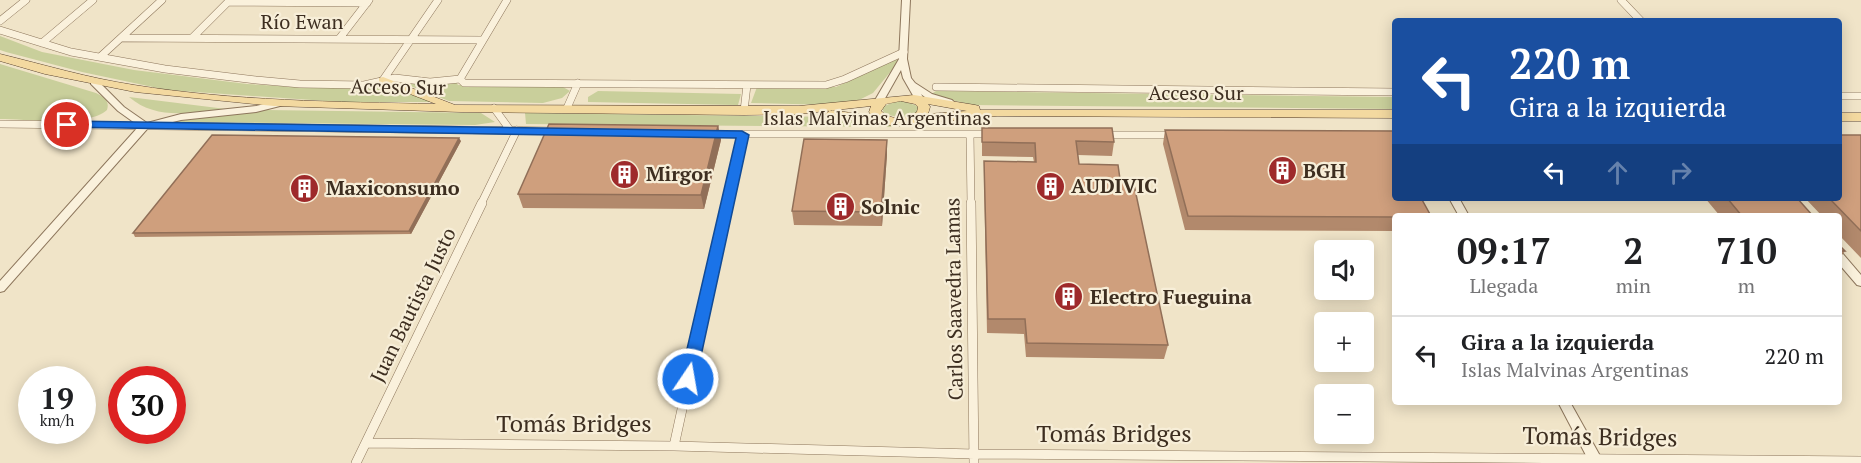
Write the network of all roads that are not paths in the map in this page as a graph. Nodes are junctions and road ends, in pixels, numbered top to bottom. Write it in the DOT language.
graph roads {
  1 [pos="26,0"];
  2 [pos="93,0"];
  3 [pos="162,0"];
  4 [pos="438,0"];
  5 [pos="507,0"];
  6 [pos="906,0"];
  7 [pos="1621,0"];
  8 [pos="230,1"];
  9 [pos="368,2"];
  10 [pos="1638,18"];
  11 [pos="0,21"];
  12 [pos="0,30"];
  13 [pos="122,38"];
  14 [pos="192,38"];
  15 [pos="339,39"];
  16 [pos="410,39"];
  17 [pos="483,40"];
  18 [pos="42,43"];
  19 [pos="903,55"];
  20 [pos="0,57"];
  21 [pos="100,57"];
  22 [pos="907,78"];
  23 [pos="460,79"];
  24 [pos="383,80"];
  25 [pos="94,82"];
  26 [pos="578,84"];
  27 [pos="747,85"];
  28 [pos="936,87"];
  29 [pos="1392,92"];
  30 [pos="1842,96"];
  31 [pos="1861,96"];
  32 [pos="919,101"];
  33 [pos="281,103"];
  34 [pos="878,103"];
  35 [pos="967,107"];
  36 [pos="456,108"];
  37 [pos="494,108"];
  38 [pos="567,108"];
  39 [pos="799,110"];
  40 [pos="744,111"];
  41 [pos="997,112"];
  42 [pos="1392,114"];
  43 [pos="1842,117"];
  44 [pos="1859,117"];
  45 [pos="914,119"];
  46 [pos="890,121"];
  47 [pos="1842,123"];
  48 [pos="0,124"];
  49 [pos="145,126"];
  50 [pos="514,130"];
  51 [pos="565,131"];
  52 [pos="695,134"];
  53 [pos="970,134"];
  54 [pos="1005,134"];
  55 [pos="1088,134"];
  56 [pos="742,135"];
  57 [pos="1182,135"];
  58 [pos="1842,260"];
  59 [pos="1861,282"];
  60 [pos="0,288"];
  61 [pos="1566,405"];
  62 [pos="366,443"];
  63 [pos="674,446"];
  64 [pos="974,458"];
  65 [pos="1596,461"];
  66 [pos="1861,461"];
  67 [pos="356,463"];
  1 -- 11 [label="street"];
  2 -- 18 [label="street"];
  3 -- 13 [label="street"];
  4 -- 16 [label="street"];
  5 -- 17 [label="street"];
  6 -- 19 [label="street"];
  7 -- 10 [label="street"];
  8 -- 9 [label="street"];
  8 -- 14 [label="street"];
  9 -- 15 [label="street"];
  12 -- 18 [label="street"];
  13 -- 14 [label="street, Río Ewan"];
  13 -- 21 [label="street"];
  14 -- 15 [label="street, Río Ewan"];
  15 -- 16 [label="street, Río Ewan"];
  16 -- 17 [label="street, Río Ewan"];
  16 -- 24 [label="street"];
  17 -- 23 [label="street"];
  18 -- 21 [label="street"];
  19 -- 22 [label="street"];
  19 -- 27 [label="street"];
  19 -- 34 [label="street"];
  20 -- 25 [label="main road, Acceso Sur"];
  21 -- 24 [label="street"];
  22 -- 32 [label="street"];
  22 -- 35 [label="street"];
  23 -- 24 [label="street"];
  23 -- 26 [label="street"];
  24 -- 36 [label="main road"];
  25 -- 33 [label="main road, Acceso Sur"];
  25 -- 49 [label="street"];
  26 -- 27 [label="street"];
  26 -- 38 [label="street"];
  27 -- 40 [label="street"];
  28 -- 29 [label="street, Islas Malvinas Argentinas"];
  30 -- 31 [label="street"];
  32 -- 34 [label="main road, Acceso Sur"];
  32 -- 35 [label="main road, Acceso Sur"];
  32 -- 45 [label="main road"];
  33 -- 36 [label="main road, Acceso Sur"];
  33 -- 49 [label="street"];
  34 -- 39 [label="main road, Acceso Sur"];
  34 -- 46 [label="main road"];
  35 -- 41 [label="main road, Acceso Sur"];
  36 -- 37 [label="main road, Acceso Sur"];
  37 -- 38 [label="main road, Acceso Sur"];
  37 -- 50 [label="street"];
  38 -- 40 [label="main road, Acceso Sur"];
  39 -- 40 [label="main road, Acceso Sur"];
  39 -- 46 [label="main road, Acceso Sur"];
  41 -- 42 [label="main road, Acceso Sur"];
  41 -- 45 [label="main road, Acceso Sur"];
  43 -- 44 [label="main road"];
  44 -- 47 [label="main road"];
  45 -- 46 [label="main road, Acceso Sur"];
  48 -- 49 [label="street"];
  49 -- 50 [label="street"];
  49 -- 60 [label="street"];
  50 -- 51 [label="street"];
  50 -- 62 [label="street, Juan Bautista Justo"];
  52 -- 56 [label="street, Islas Malvinas Argentinas"];
  53 -- 54 [label="street, Islas Malvinas Argentinas"];
  53 -- 56 [label="street, Islas Malvinas Argentinas"];
  53 -- 64 [label="street, Carlos Saavedra Lamas"];
  55 -- 57 [label="street"];
  56 -- 63 [label="street"];
  58 -- 59 [label="street"];
  61 -- 65 [label="street"];
  62 -- 63 [label="street, Tomás Bridges"];
  62 -- 67 [label="street, Juan Bautista Justo"];
  63 -- 64 [label="street, Tomás Bridges"];
  64 -- 65 [label="street, Tomás Bridges"];
  65 -- 66 [label="street, Tomás Bridges"];
}
